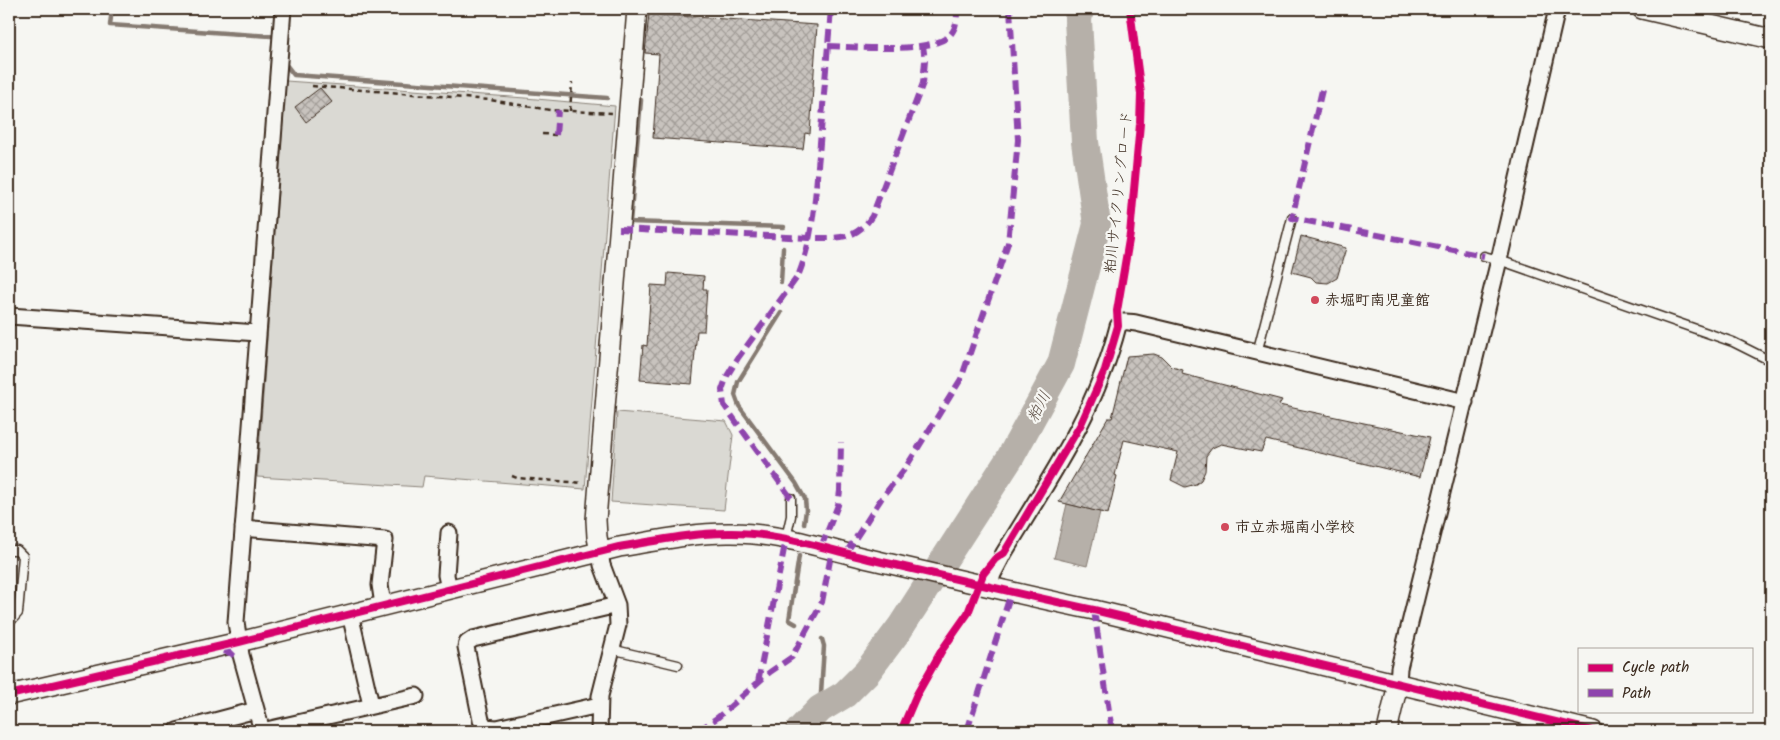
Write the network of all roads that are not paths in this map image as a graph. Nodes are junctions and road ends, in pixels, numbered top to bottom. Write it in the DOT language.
graph roads {
  1 [pos="282,9"];
  2 [pos="637,9"];
  3 [pos="1557,9"];
  4 [pos="1642,9"];
  5 [pos="1771,38"];
  6 [pos="1292,218"];
  7 [pos="1484,256"];
  8 [pos="1499,260"];
  9 [pos="9,316"];
  10 [pos="258,333"];
  11 [pos="1257,353"];
  12 [pos="1771,361"];
  13 [pos="1465,402"];
  14 [pos="791,498"];
  15 [pos="243,528"];
  16 [pos="449,533"];
  17 [pos="786,539"];
  18 [pos="9,550"];
  19 [pos="600,552"];
  20 [pos="981,585"];
  21 [pos="449,589"];
  22 [pos="617,604"];
  23 [pos="383,605"];
  24 [pos="350,614"];
  25 [pos="9,622"];
  26 [pos="238,642"];
  27 [pos="611,649"];
  28 [pos="678,665"];
  29 [pos="1398,684"];
  30 [pos="9,695"];
  31 [pos="416,696"];
  32 [pos="371,705"];
  33 [pos="599,705"];
  34 [pos="256,710"];
  35 [pos="177,731"];
  36 [pos="262,731"];
  37 [pos="600,731"];
  38 [pos="1387,731"];
  39 [pos="1593,731"];
  1 -- 10 [label="street"];
  2 -- 19 [label="street"];
  3 -- 8 [label="street"];
  4 -- 5 [label="street"];
  6 -- 11 [label="lane"];
  7 -- 8 [label="lane"];
  8 -- 12 [label="lane"];
  8 -- 13 [label="street"];
  9 -- 10 [label="street"];
  10 -- 15 [label="street"];
  11 -- 13 [label="street"];
  11 -- 20 [label="street"];
  13 -- 29 [label="street"];
  14 -- 17 [label="lane"];
  15 -- 23 [label="street"];
  15 -- 26 [label="street"];
  16 -- 21 [label="street"];
  17 -- 19 [label="street"];
  17 -- 20 [label="street"];
  18 -- 25 [label="lane"];
  19 -- 21 [label="street"];
  19 -- 22 [label="street"];
  20 -- 29 [label="street"];
  21 -- 23 [label="street"];
  22 -- 27 [label="street"];
  22 -- 33 [label="street"];
  23 -- 24 [label="street"];
  24 -- 26 [label="street"];
  24 -- 32 [label="street"];
  26 -- 30 [label="street"];
  26 -- 34 [label="street"];
  27 -- 28 [label="lane"];
  27 -- 33 [label="street"];
  29 -- 38 [label="street"];
  29 -- 39 [label="street"];
  31 -- 32 [label="street"];
  32 -- 36 [label="street"];
  33 -- 37 [label="street"];
  34 -- 35 [label="street"];
  34 -- 36 [label="street"];
}
